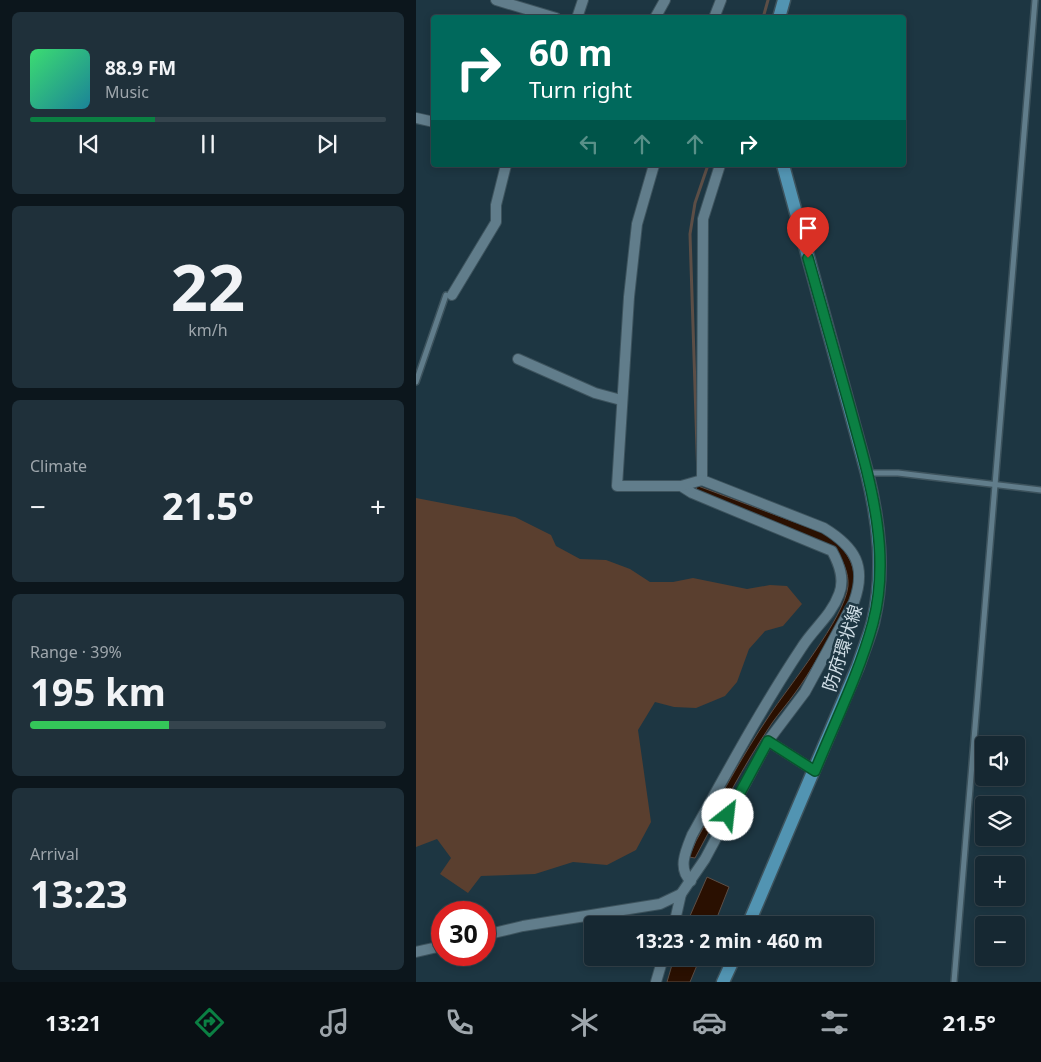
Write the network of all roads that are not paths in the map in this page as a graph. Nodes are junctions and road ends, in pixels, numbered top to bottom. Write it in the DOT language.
graph roads {
  1 [pos="496,0"];
  2 [pos="583,0"];
  3 [pos="665,0"];
  4 [pos="721,0"];
  5 [pos="784,0"];
  6 [pos="1035,0"];
  7 [pos="526,13"];
  8 [pos="578,15"];
  9 [pos="657,15"];
  10 [pos="715,15"];
  11 [pos="780,15"];
  12 [pos="416,118"];
  13 [pos="431,121"];
  14 [pos="506,167"];
  15 [pos="653,167"];
  16 [pos="719,167"];
  17 [pos="784,167"];
  18 [pos="449,295"];
  19 [pos="518,359"];
  20 [pos="416,382"];
  21 [pos="621,400"];
  22 [pos="868,473"];
  23 [pos="702,480"];
  24 [pos="681,486"];
  25 [pos="995,486"];
  26 [pos="1041,490"];
  27 [pos="768,741"];
  28 [pos="815,771"];
  29 [pos="691,881"];
  30 [pos="682,894"];
  31 [pos="676,916"];
  32 [pos="752,916"];
  33 [pos="496,932"];
  34 [pos="431,949"];
  35 [pos="416,952"];
  36 [pos="661,966"];
  37 [pos="731,966"];
  38 [pos="656,982"];
  39 [pos="724,982"];
  40 [pos="954,982"];
  1 -- 7 [label="street"];
  2 -- 8 [label="street"];
  3 -- 9 [label="street"];
  4 -- 10 [label="street"];
  5 -- 11 [label="main road"];
  6 -- 25 [label="lane"];
  12 -- 13 [label="street"];
  14 -- 18 [label="street"];
  15 -- 21 [label="street"];
  16 -- 23 [label="street"];
  17 -- 22 [label="main road, 防府環状線"];
  18 -- 20 [label="lane"];
  19 -- 21 [label="street"];
  21 -- 24 [label="street"];
  22 -- 25 [label="lane"];
  22 -- 28 [label="main road, 防府環状線"];
  23 -- 24 [label="street"];
  23 -- 27 [label="street"];
  24 -- 29 [label="street"];
  25 -- 26 [label="lane"];
  25 -- 40 [label="lane"];
  27 -- 28 [label="street"];
  27 -- 29 [label="street"];
  28 -- 32 [label="main road, 防府環状線"];
  29 -- 30 [label="street"];
  30 -- 31 [label="street"];
  30 -- 33 [label="street"];
  34 -- 35 [label="street"];
  36 -- 38 [label="street"];
  37 -- 39 [label="main road"];
}
